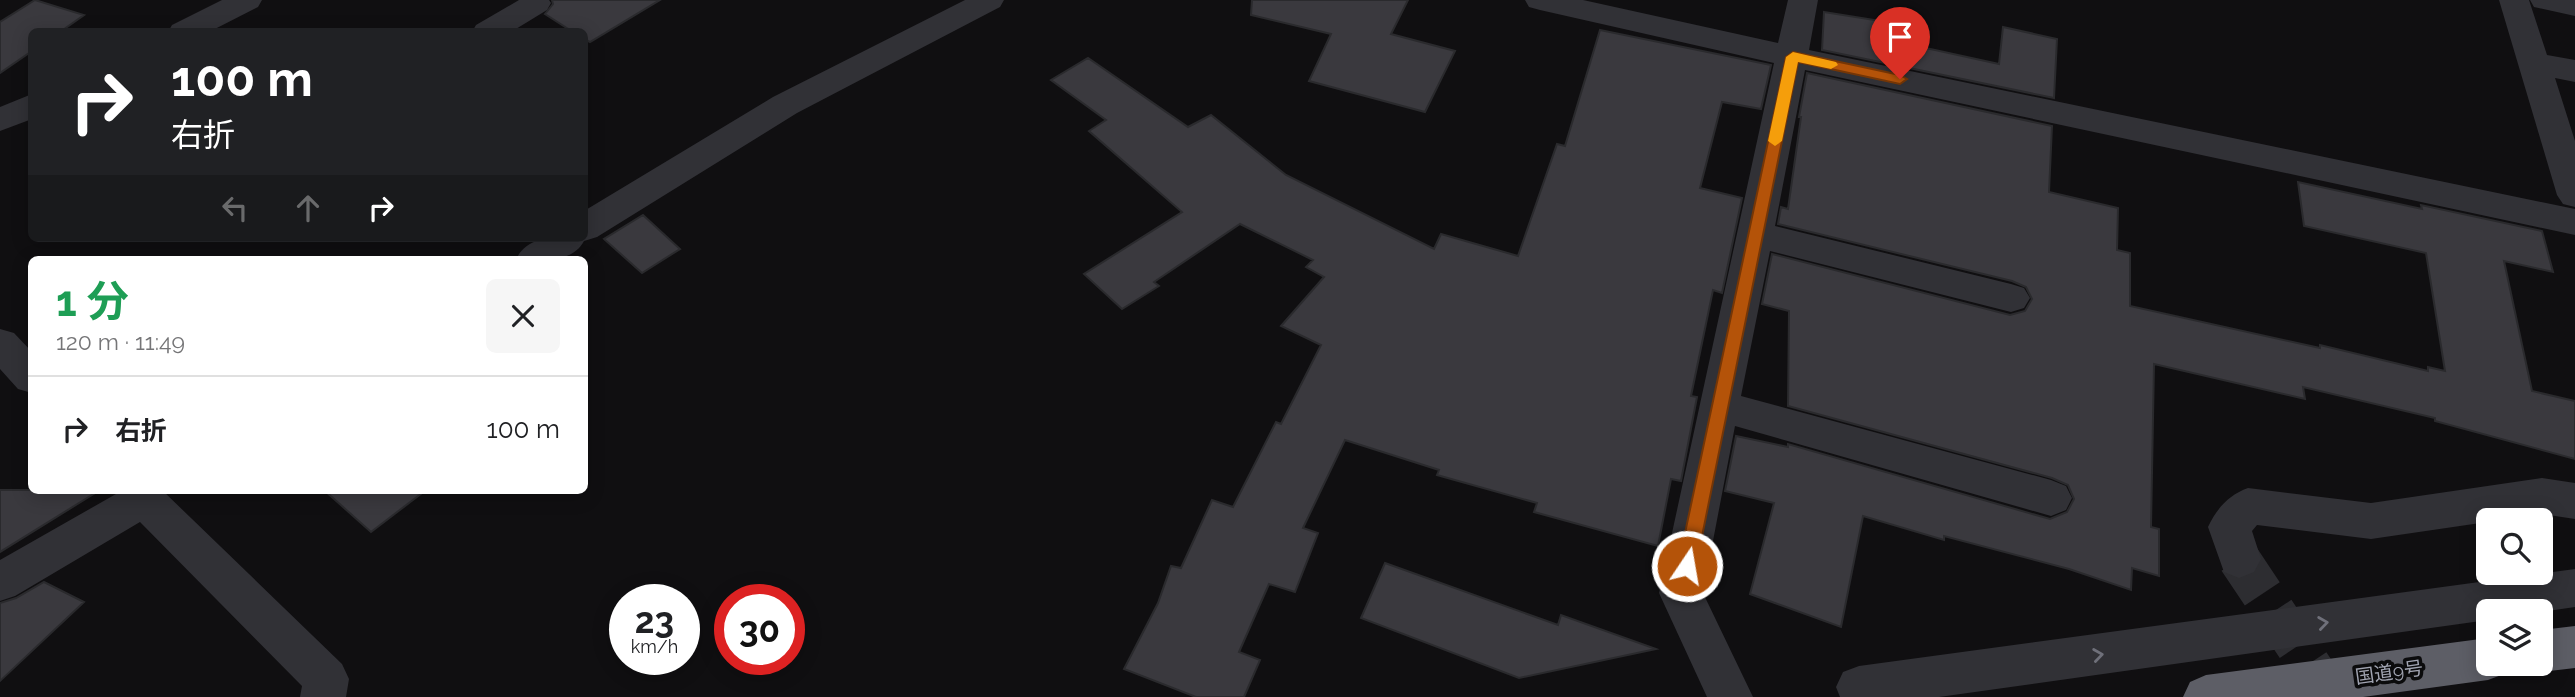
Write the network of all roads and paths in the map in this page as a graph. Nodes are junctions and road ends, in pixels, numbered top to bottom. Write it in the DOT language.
graph roads {
  1 [pos="247,0"];
  2 [pos="989,0"];
  3 [pos="1540,0"];
  4 [pos="1803,0"];
  5 [pos="2514,0"];
  6 [pos="2545,0"];
  7 [pos="536,3"];
  8 [pos="2575,6"];
  9 [pos="191,28"];
  10 [pos="494,28"];
  11 [pos="1793,57"];
  12 [pos="2534,63"];
  13 [pos="2575,71"];
  14 [pos="28,107"];
  15 [pos="0,120"];
  16 [pos="2566,140"];
  17 [pos="2575,195"];
  18 [pos="2575,222"];
  19 [pos="588,226"];
  20 [pos="1756,234"];
  21 [pos="562,242"];
  22 [pos="539,256"];
  23 [pos="2011,298"];
  24 [pos="0,344"];
  25 [pos="28,374"];
  26 [pos="1720,406"];
  27 [pos="144,494"];
  28 [pos="147,494"];
  29 [pos="2051,498"];
  30 [pos="2575,501"];
  31 [pos="2239,559"];
  32 [pos="0,582"];
  33 [pos="2575,589"];
  34 [pos="2575,647"];
  35 [pos="2553,650"];
  36 [pos="2476,661"];
  37 [pos="2018,680"];
  38 [pos="1859,687"];
  39 [pos="323,697"];
  40 [pos="1730,697"];
  41 [pos="2206,697"];
  1 -- 9 [label="street"];
  2 -- 19 [label="street"];
  3 -- 11 [label="street"];
  4 -- 11 [label="street"];
  5 -- 12 [label="street"];
  6 -- 8 [label="street"];
  7 -- 10 [label="street"];
  11 -- 18 [label="street"];
  11 -- 20 [label="street"];
  12 -- 13 [label="street"];
  12 -- 16 [label="street"];
  14 -- 15 [label="street"];
  16 -- 17 [label="street"];
  20 -- 23 [label="street"];
  20 -- 26 [label="street"];
  21 -- 22 [label="street"];
  24 -- 25 [label="street"];
  26 -- 29 [label="street"];
  26 -- 40 [label="street"];
  27 -- 32 [label="street"];
  28 -- 39 [label="street"];
  30 -- 31 [label="street"];
  37 -- 33 [label="street, one-way"];
  34 -- 35 [label="highway"];
  36 -- 41 [label="highway, 国道9号"];
  37 -- 38 [label="street"];
}
